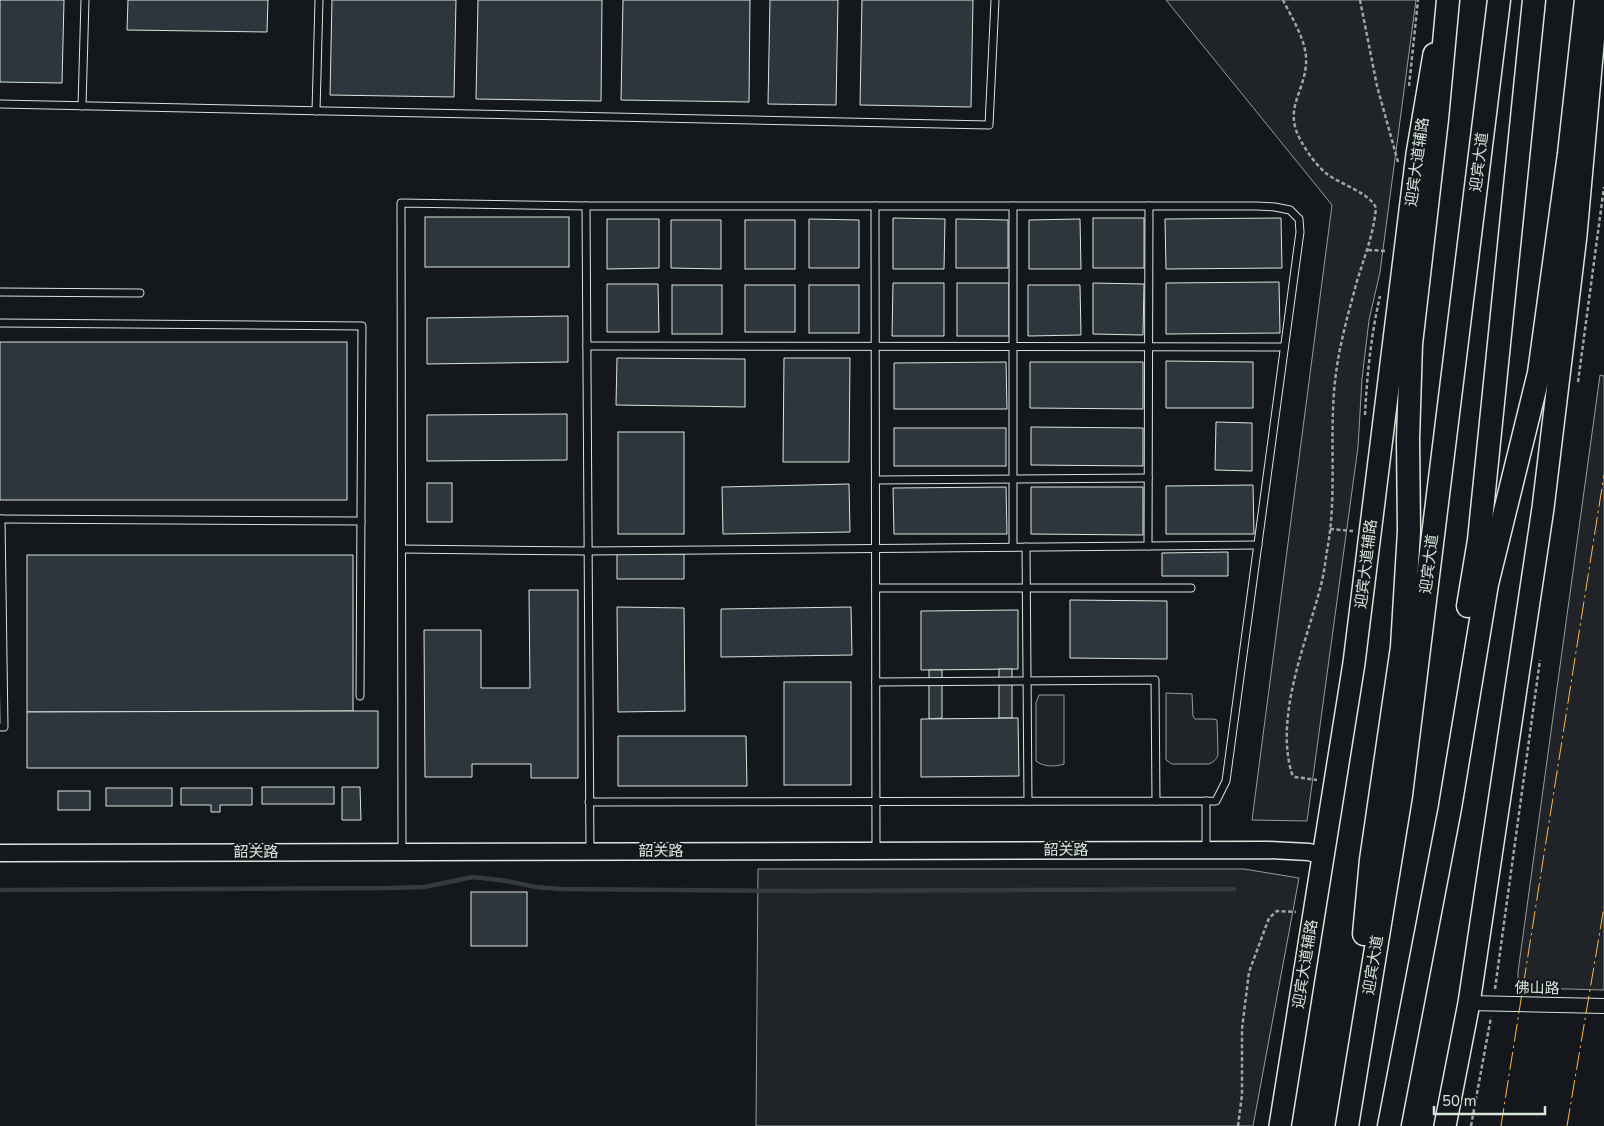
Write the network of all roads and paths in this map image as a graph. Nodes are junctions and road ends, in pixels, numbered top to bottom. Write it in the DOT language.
graph roads {
  1 [pos="85,0"];
  2 [pos="319,0"];
  3 [pos="995,0"];
  4 [pos="1282,0"];
  5 [pos="1360,0"];
  6 [pos="1418,0"];
  7 [pos="1437,0"];
  8 [pos="1443,0"];
  9 [pos="1448,0"];
  10 [pos="1499,0"];
  11 [pos="1534,0"];
  12 [pos="1594,5"];
  13 [pos="1434,55"];
  14 [pos="1408,94"];
  15 [pos="0,104"];
  16 [pos="82,106"];
  17 [pos="316,111"];
  18 [pos="1401,159"];
  19 [pos="586,206"];
  20 [pos="875,206"];
  21 [pos="1013,206"];
  22 [pos="1149,206"];
  23 [pos="1368,250"];
  24 [pos="1390,252"];
  25 [pos="0,292"];
  26 [pos="140,293"];
  27 [pos="1381,293"];
  28 [pos="0,323"];
  29 [pos="587,346"];
  30 [pos="875,347"];
  31 [pos="1284,347"];
  32 [pos="1013,348"];
  33 [pos="1149,348"];
  34 [pos="1365,418"];
  35 [pos="1148,478"];
  36 [pos="1013,479"];
  37 [pos="876,480"];
  38 [pos="1,519"];
  39 [pos="361,521"];
  40 [pos="1330,529"];
  41 [pos="1353,531"];
  42 [pos="1258,545"];
  43 [pos="1148,546"];
  44 [pos="1014,547"];
  45 [pos="1026,547"];
  46 [pos="402,549"];
  47 [pos="876,549"];
  48 [pos="588,551"];
  49 [pos="876,588"];
  50 [pos="1026,588"];
  51 [pos="1191,588"];
  52 [pos="1027,680"];
  53 [pos="876,682"];
  54 [pos="360,696"];
  55 [pos="0,727"];
  56 [pos="1319,780"];
  57 [pos="1028,801"];
  58 [pos="1156,801"];
  59 [pos="1206,801"];
  60 [pos="589,802"];
  61 [pos="876,802"];
  62 [pos="1206,850"];
  63 [pos="876,851"];
  64 [pos="402,852"];
  65 [pos="590,852"];
  66 [pos="0,853"];
  67 [pos="1322,856"];
  68 [pos="1297,912"];
  69 [pos="1468,1003"];
  70 [pos="1604,1006"];
  71 [pos="1238,1126"];
  72 [pos="1280,1126"];
  73 [pos="1346,1126"];
  74 [pos="1388,1126"];
  75 [pos="1445,1126"];
  1 -- 16 [label="lane"];
  2 -- 17 [label="lane"];
  3 -- 17 [label="lane"];
  4 -- 40 [label="path"];
  5 -- 18 [label="path"];
  6 -- 14 [label="path"];
  7 -- 13 [label="main road"];
  8 -- 13 [label="main road, 迎宾大道辅路"];
  9 -- 73 [label="highway"];
  10 -- 73 [label="highway, 迎宾大道"];
  11 -- 74 [label="highway"];
  12 -- 69 [label="main road"];
  12 -- 74 [label="highway"];
  13 -- 67 [label="main road, 迎宾大道辅路"];
  15 -- 16 [label="lane"];
  16 -- 17 [label="lane"];
  19 -- 20 [label="lane"];
  19 -- 29 [label="lane"];
  19 -- 46 [label="lane"];
  20 -- 21 [label="lane"];
  20 -- 30 [label="lane"];
  21 -- 22 [label="lane"];
  21 -- 32 [label="lane"];
  22 -- 31 [label="lane"];
  22 -- 33 [label="lane"];
  23 -- 24 [label="path"];
  25 -- 26 [label="lane"];
  27 -- 34 [label="path"];
  28 -- 39 [label="lane"];
  29 -- 30 [label="lane"];
  29 -- 48 [label="lane"];
  30 -- 32 [label="lane"];
  30 -- 37 [label="lane"];
  31 -- 33 [label="lane"];
  31 -- 42 [label="lane"];
  32 -- 33 [label="lane"];
  32 -- 36 [label="lane"];
  33 -- 35 [label="lane"];
  35 -- 36 [label="lane"];
  35 -- 43 [label="lane"];
  36 -- 37 [label="lane"];
  36 -- 44 [label="lane"];
  37 -- 47 [label="lane"];
  38 -- 39 [label="lane"];
  38 -- 55 [label="lane"];
  39 -- 54 [label="lane"];
  40 -- 41 [label="path"];
  40 -- 56 [label="path"];
  42 -- 43 [label="lane"];
  42 -- 59 [label="lane"];
  43 -- 45 [label="lane"];
  44 -- 45 [label="lane"];
  44 -- 47 [label="lane"];
  45 -- 50 [label="lane"];
  46 -- 48 [label="lane"];
  46 -- 64 [label="lane"];
  47 -- 48 [label="lane"];
  47 -- 49 [label="lane"];
  48 -- 60 [label="lane"];
  49 -- 50 [label="lane"];
  49 -- 53 [label="lane"];
  50 -- 51 [label="lane"];
  50 -- 52 [label="lane"];
  52 -- 53 [label="lane"];
  52 -- 57 [label="lane"];
  52 -- 58 [label="lane"];
  53 -- 61 [label="lane"];
  57 -- 58 [label="lane"];
  57 -- 61 [label="lane"];
  58 -- 59 [label="lane"];
  59 -- 62 [label="lane"];
  60 -- 61 [label="lane"];
  60 -- 65 [label="lane"];
  61 -- 63 [label="lane"];
  62 -- 63 [label="street, 韶关路"];
  62 -- 67 [label="street, 韶关路"];
  63 -- 65 [label="street, 韶关路"];
  64 -- 65 [label="street, 韶关路"];
  64 -- 66 [label="street, 韶关路"];
  67 -- 72 [label="main road, 迎宾大道辅路"];
  68 -- 71 [label="path"];
  69 -- 70 [label="street, 佛山路"];
  69 -- 75 [label="main road"];
}
